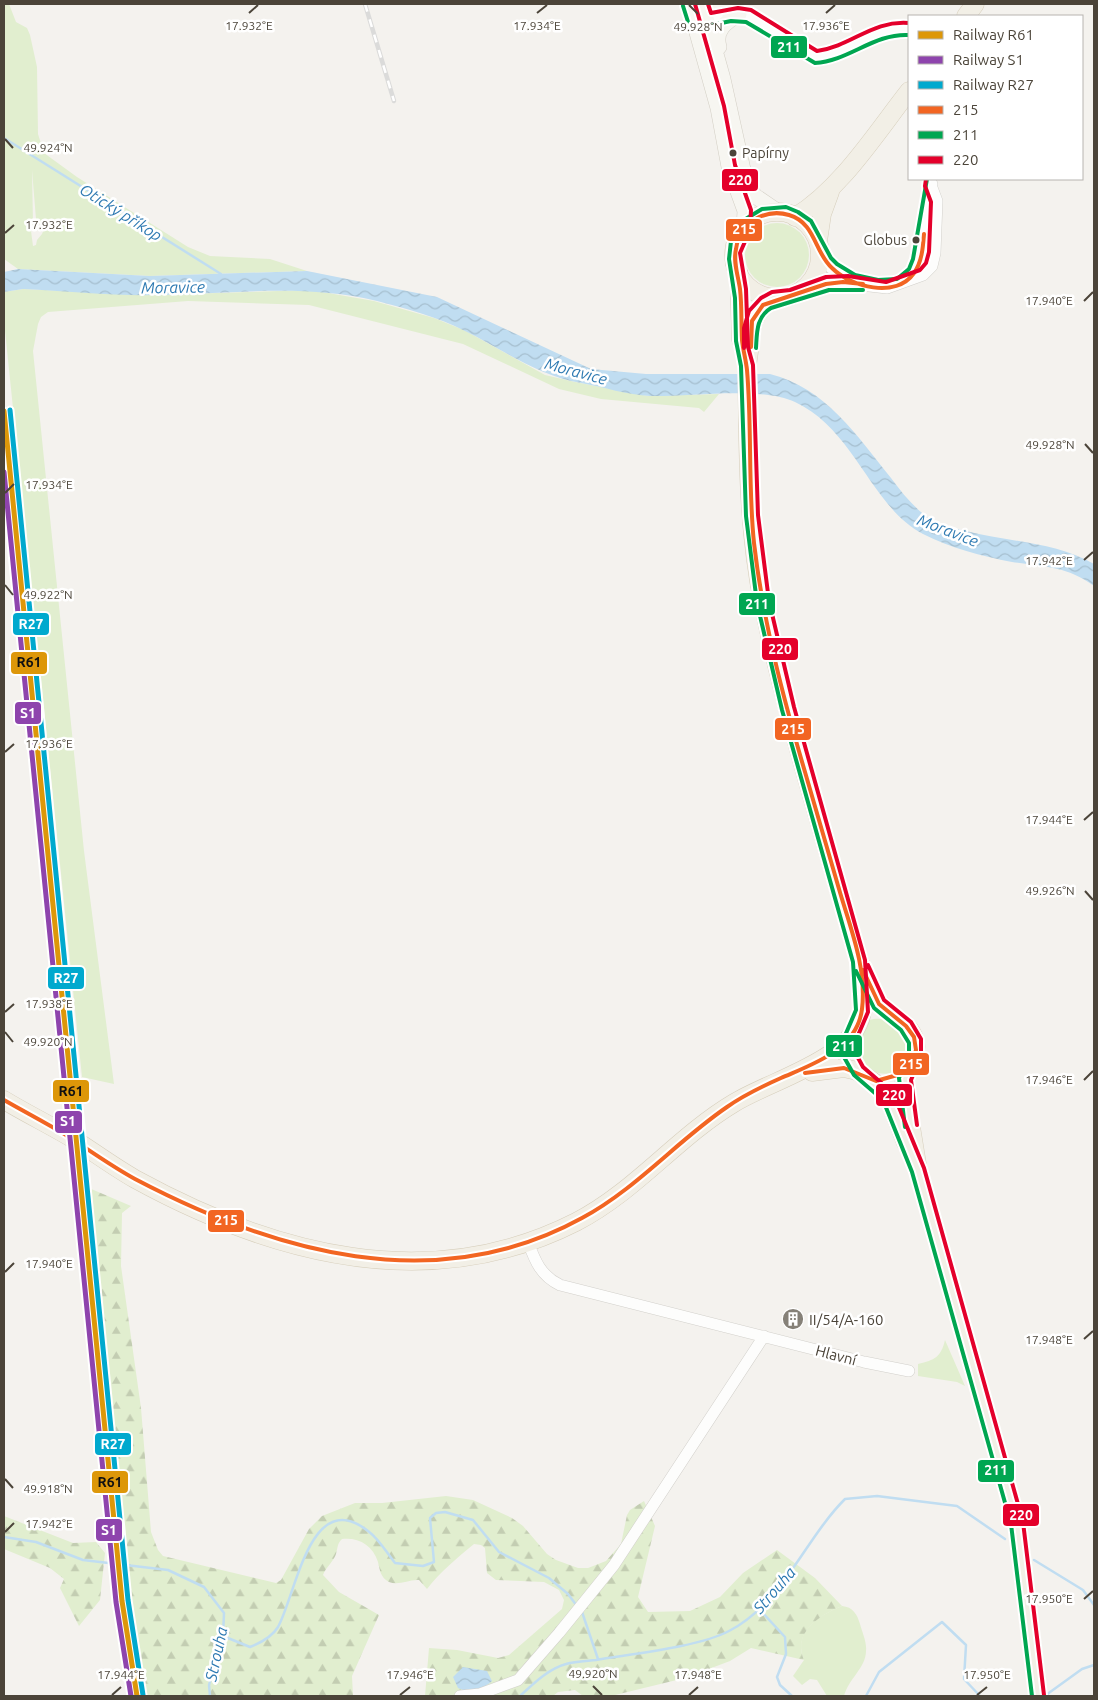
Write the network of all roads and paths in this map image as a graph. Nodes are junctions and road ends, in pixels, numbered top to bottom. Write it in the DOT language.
graph roads {
  1 [pos="689,4"];
  2 [pos="702,4"];
  3 [pos="714,4"];
  4 [pos="975,4"];
  5 [pos="739,14"];
  6 [pos="967,15"];
  7 [pos="701,21"];
  8 [pos="908,29"];
  9 [pos="908,92"];
  10 [pos="739,148"];
  11 [pos="932,182"];
  12 [pos="836,183"];
  13 [pos="788,215"];
  14 [pos="744,228"];
  15 [pos="819,246"];
  16 [pos="739,274"];
  17 [pos="859,283"];
  18 [pos="802,291"];
  19 [pos="774,298"];
  20 [pos="747,365"];
  21 [pos="860,961"];
  22 [pos="893,1016"];
  23 [pos="854,1029"];
  24 [pos="908,1068"];
  25 [pos="865,1077"];
  26 [pos="778,1080"];
  27 [pos="4,1100"];
  28 [pos="918,1170"];
  29 [pos="528,1242"];
  30 [pos="764,1336"];
  31 [pos="909,1371"];
  32 [pos="1038,1691"];
  33 [pos="460,1696"];
  1 -- 7 [label="street"];
  2 -- 7 [label="street"];
  3 -- 5 [label="street"];
  4 -- 6 [label="main road"];
  5 -- 7 [label="street"];
  5 -- 8 [label="street"];
  5 -- 10 [label="street"];
  7 -- 10 [label="street"];
  7 -- 14 [label="street"];
  9 -- 12 [label="main road"];
  10 -- 13 [label="street"];
  11 -- 17 [label="street"];
  12 -- 13 [label="main road"];
  12 -- 15 [label="main road"];
  13 -- 14 [label="main road"];
  13 -- 15 [label="main road"];
  14 -- 16 [label="main road"];
  15 -- 17 [label="street"];
  15 -- 18 [label="main road"];
  16 -- 19 [label="main road"];
  16 -- 20 [label="main road"];
  17 -- 18 [label="street"];
  18 -- 19 [label="main road"];
  19 -- 20 [label="main road"];
  20 -- 21 [label="main road"];
  21 -- 22 [label="main road"];
  21 -- 23 [label="main road"];
  22 -- 23 [label="main road"];
  22 -- 24 [label="main road"];
  23 -- 25 [label="main road"];
  23 -- 26 [label="main road"];
  24 -- 25 [label="main road"];
  24 -- 28 [label="main road"];
  25 -- 26 [label="main road"];
  25 -- 28 [label="main road"];
  26 -- 29 [label="main road"];
  27 -- 29 [label="main road"];
  28 -- 32 [label="main road"];
  29 -- 30 [label="street, Hlavní"];
  30 -- 31 [label="street, Hlavní"];
  30 -- 33 [label="street"];
}
